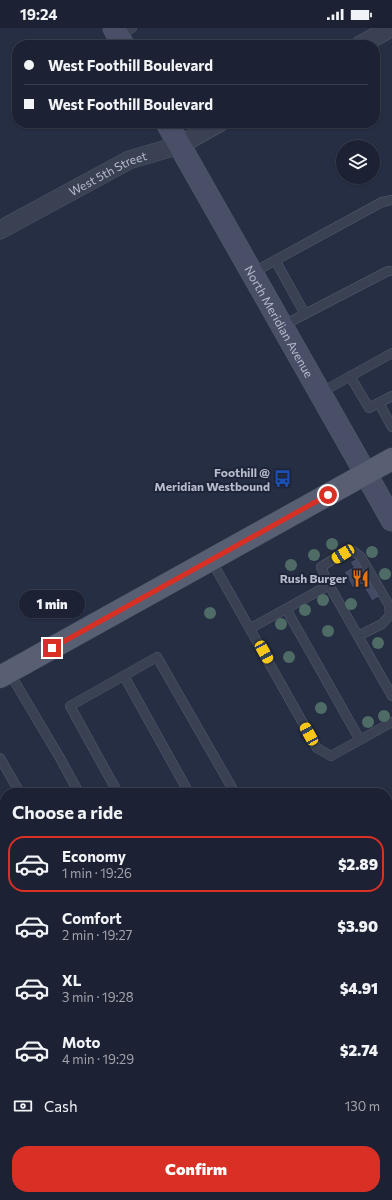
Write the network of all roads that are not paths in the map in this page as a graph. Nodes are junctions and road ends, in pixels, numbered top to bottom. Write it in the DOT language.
graph roads {
  1 [pos="391,28"];
  2 [pos="369,40"];
  3 [pos="170,128"];
  4 [pos="210,128"];
  5 [pos="180,145"];
  6 [pos="392,200"];
  7 [pos="0,230"];
  8 [pos="275,260"];
  9 [pos="392,271"];
  10 [pos="252,273"];
  11 [pos="305,314"];
  12 [pos="282,326"];
  13 [pos="392,352"];
  14 [pos="350,376"];
  15 [pos="320,393"];
  16 [pos="392,396"];
  17 [pos="379,403"];
  18 [pos="392,426"];
  19 [pos="392,460"];
  20 [pos="366,474"];
  21 [pos="392,520"];
  22 [pos="211,560"];
  23 [pos="329,585"];
  24 [pos="286,609"];
  25 [pos="250,628"];
  26 [pos="358,636"];
  27 [pos="4,674"];
  28 [pos="124,676"];
  29 [pos="392,696"];
  30 [pos="392,722"];
  31 [pos="360,740"];
  32 [pos="0,758"];
  33 [pos="17,788"];
  34 [pos="75,788"];
  35 [pos="115,788"];
  36 [pos="186,788"];
  37 [pos="232,788"];
  1 -- 2 [label="street"];
  3 -- 5 [label="street, North Meridian Avenue"];
  4 -- 5 [label="street, West 5th Street"];
  5 -- 7 [label="street, West 5th Street"];
  5 -- 10 [label="street, North Meridian Avenue"];
  6 -- 8 [label="lane"];
  8 -- 10 [label="lane"];
  8 -- 11 [label="lane"];
  9 -- 11 [label="lane"];
  10 -- 12 [label="street, North Meridian Avenue"];
  11 -- 12 [label="lane"];
  12 -- 15 [label="street, North Meridian Avenue"];
  13 -- 14 [label="lane"];
  14 -- 15 [label="lane"];
  14 -- 17 [label="lane"];
  15 -- 20 [label="street, North Meridian Avenue"];
  16 -- 17 [label="lane"];
  17 -- 18 [label="lane"];
  19 -- 20 [label="main road"];
  20 -- 21 [label="street, North Meridian Avenue"];
  20 -- 22 [label="main road"];
  22 -- 25 [label="lane"];
  22 -- 27 [label="main road"];
  23 -- 24 [label="lane"];
  23 -- 26 [label="lane"];
  23 -- 26 [label="lane"];
  24 -- 25 [label="lane"];
  24 -- 31 [label="lane"];
  25 -- 31 [label="lane"];
  26 -- 29 [label="lane"];
  27 -- 34 [label="lane"];
  28 -- 35 [label="lane"];
  28 -- 36 [label="lane"];
  28 -- 37 [label="lane"];
  30 -- 31 [label="lane"];
  32 -- 33 [label="lane"];
}
